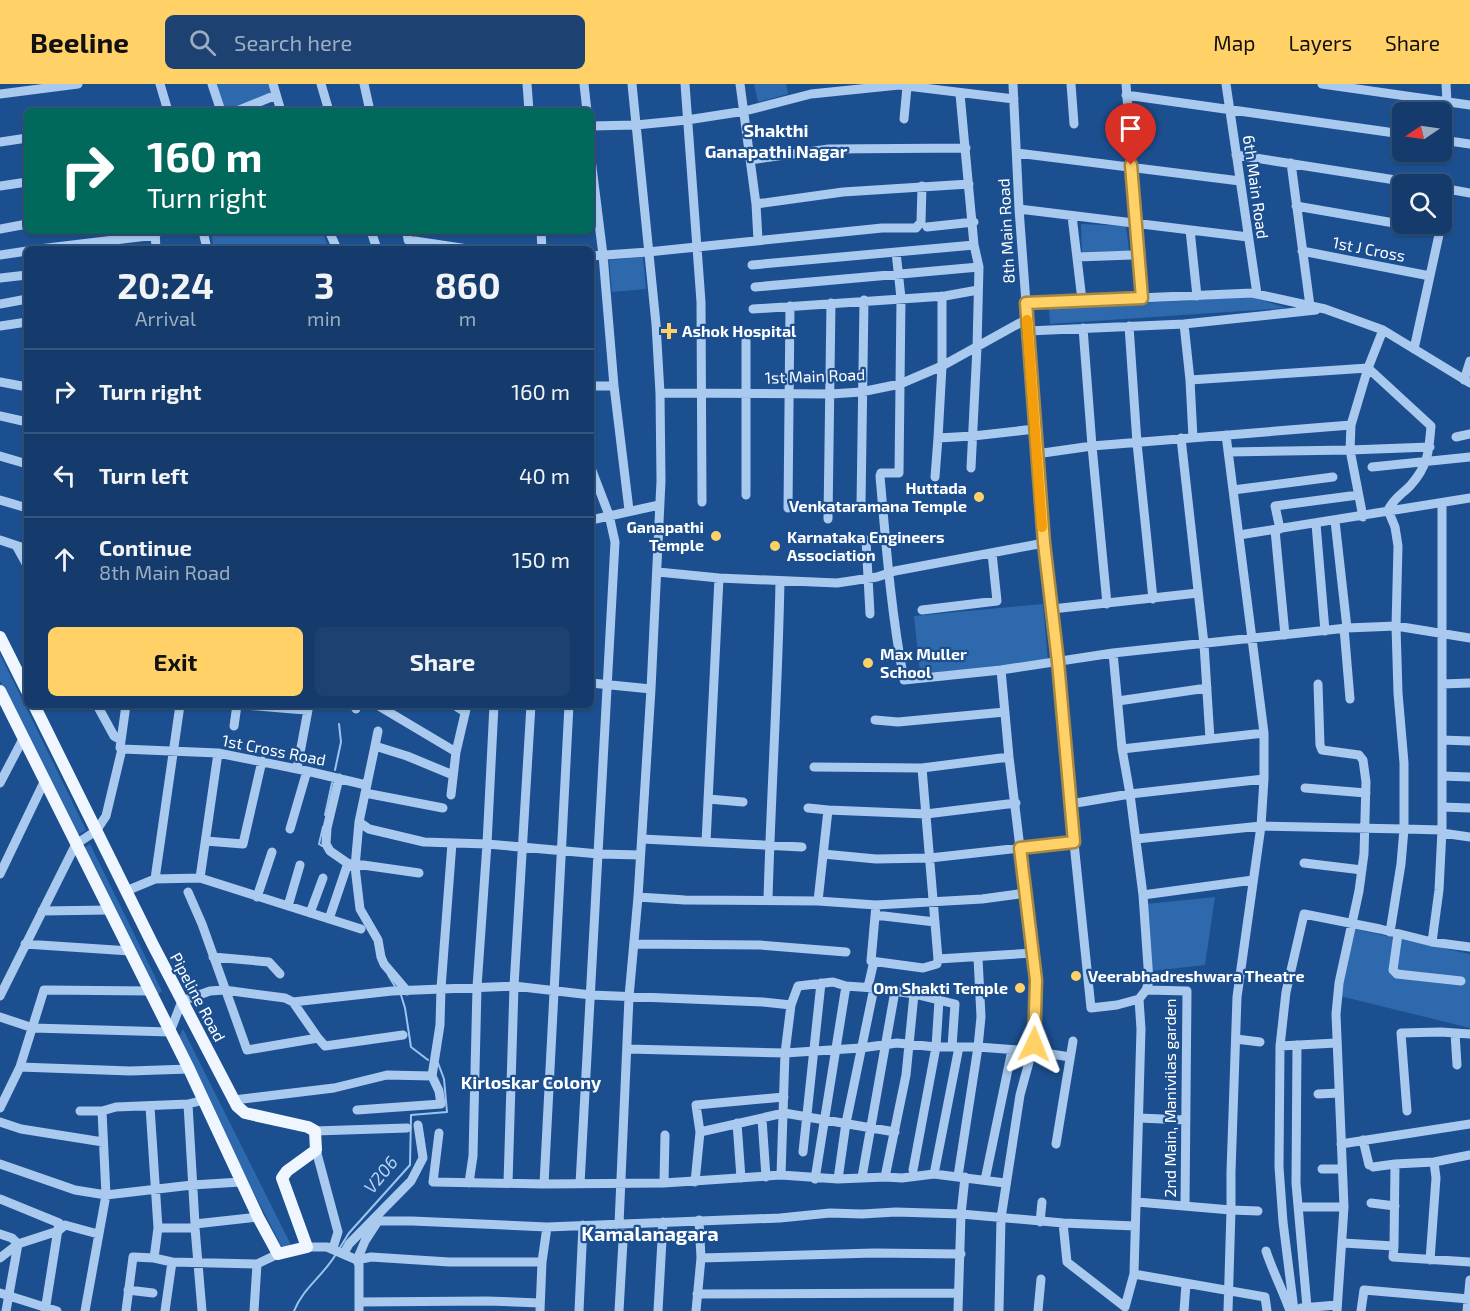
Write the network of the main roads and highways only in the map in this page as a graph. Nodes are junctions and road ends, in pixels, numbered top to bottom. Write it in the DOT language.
graph roads {
  1 [pos="0,637"];
  2 [pos="24,686"];
  3 [pos="0,693"];
  4 [pos="35,708"];
  1 -- 2 [label="main road"];
  3 -- 4 [label="main road, Pipeline Road"];
}
